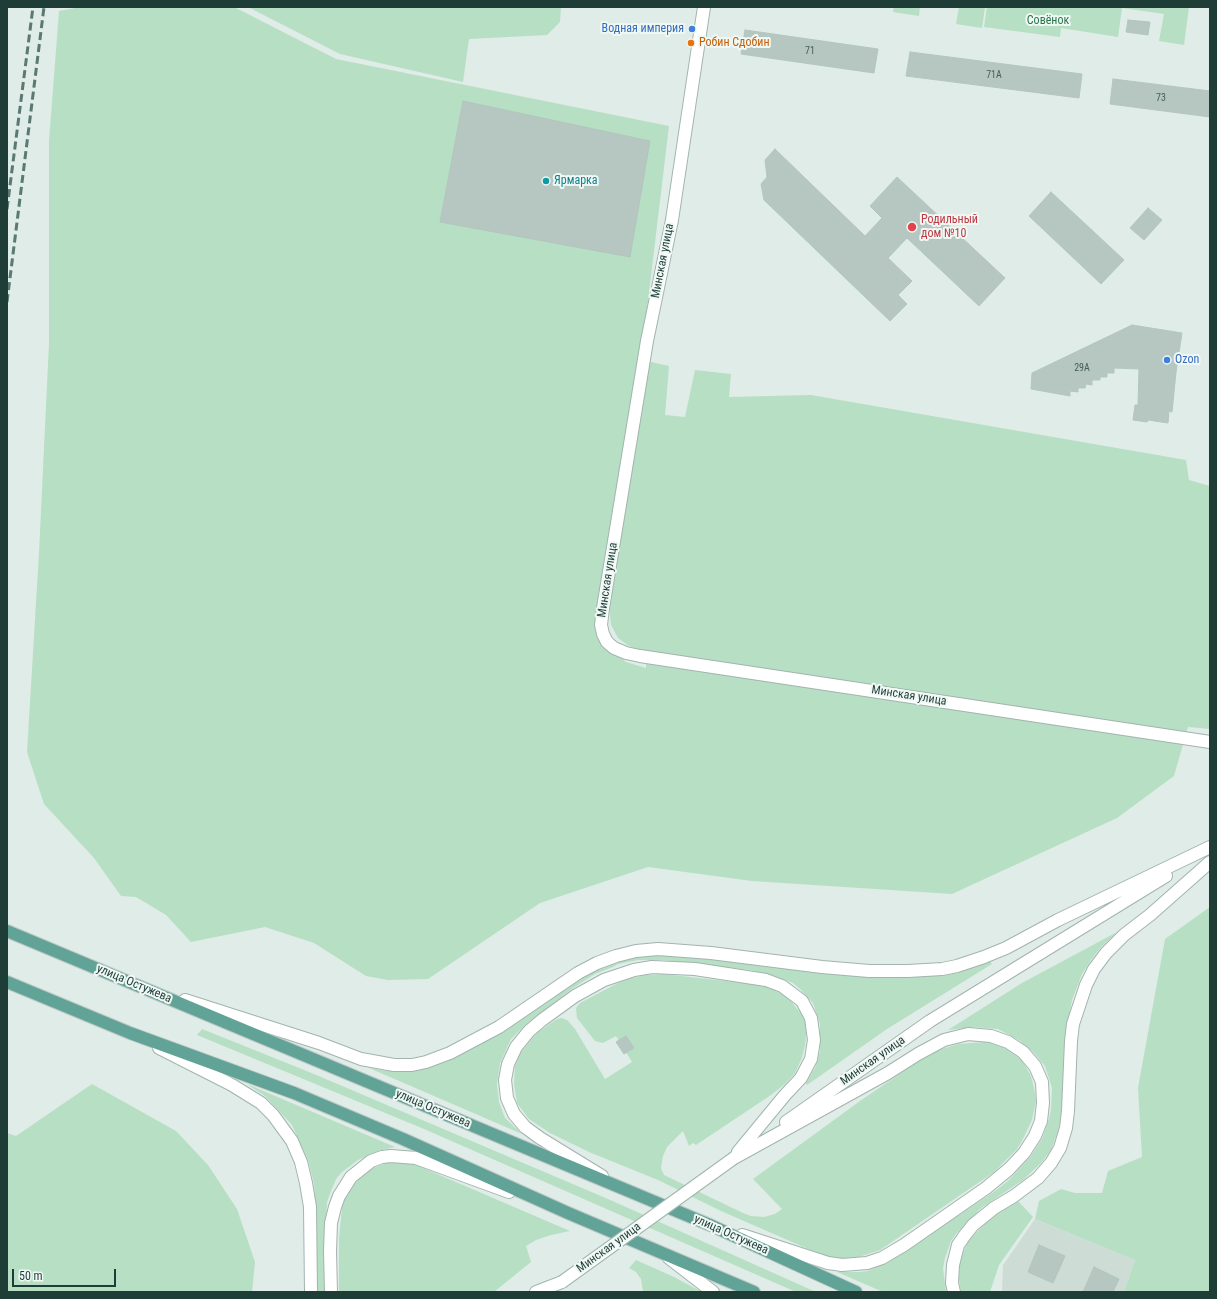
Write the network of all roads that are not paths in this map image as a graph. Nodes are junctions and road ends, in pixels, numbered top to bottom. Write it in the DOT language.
graph roads {
  1 [pos="704,7"];
  2 [pos="1210,742"];
  3 [pos="1210,848"];
  4 [pos="1210,862"];
  5 [pos="7,931"];
  6 [pos="7,982"];
  7 [pos="138,985"];
  8 [pos="130,1033"];
  9 [pos="734,1158"];
  10 [pos="622,1188"];
  11 [pos="568,1213"];
  12 [pos="710,1225"];
  13 [pos="663,1254"];
  14 [pos="562,1282"];
  15 [pos="311,1292"];
  16 [pos="331,1292"];
  17 [pos="536,1292"];
  18 [pos="549,1292"];
  19 [pos="554,1292"];
  20 [pos="713,1292"];
  21 [pos="754,1292"];
  22 [pos="856,1292"];
  23 [pos="954,1292"];
  1 -- 2 [label="street, Минская улица"];
  3 -- 7 [label="street"];
  3 -- 9 [label="street, Минская улица"];
  4 -- 23 [label="street"];
  5 -- 7 [label="main road, улица Остужева"];
  6 -- 8 [label="main road"];
  7 -- 10 [label="main road, улица Остужева"];
  8 -- 11 [label="main road"];
  8 -- 15 [label="street"];
  9 -- 10 [label="street"];
  9 -- 12 [label="street"];
  9 -- 14 [label="street, Минская улица, bridge"];
  10 -- 12 [label="main road, улица Остужева"];
  11 -- 13 [label="main road"];
  11 -- 16 [label="street"];
  12 -- 22 [label="main road, улица Остужева"];
  13 -- 20 [label="street"];
  13 -- 21 [label="main road"];
  14 -- 17 [label="street"];
  14 -- 18 [label="street, Минская улица"];
  14 -- 19 [label="street"];
}
